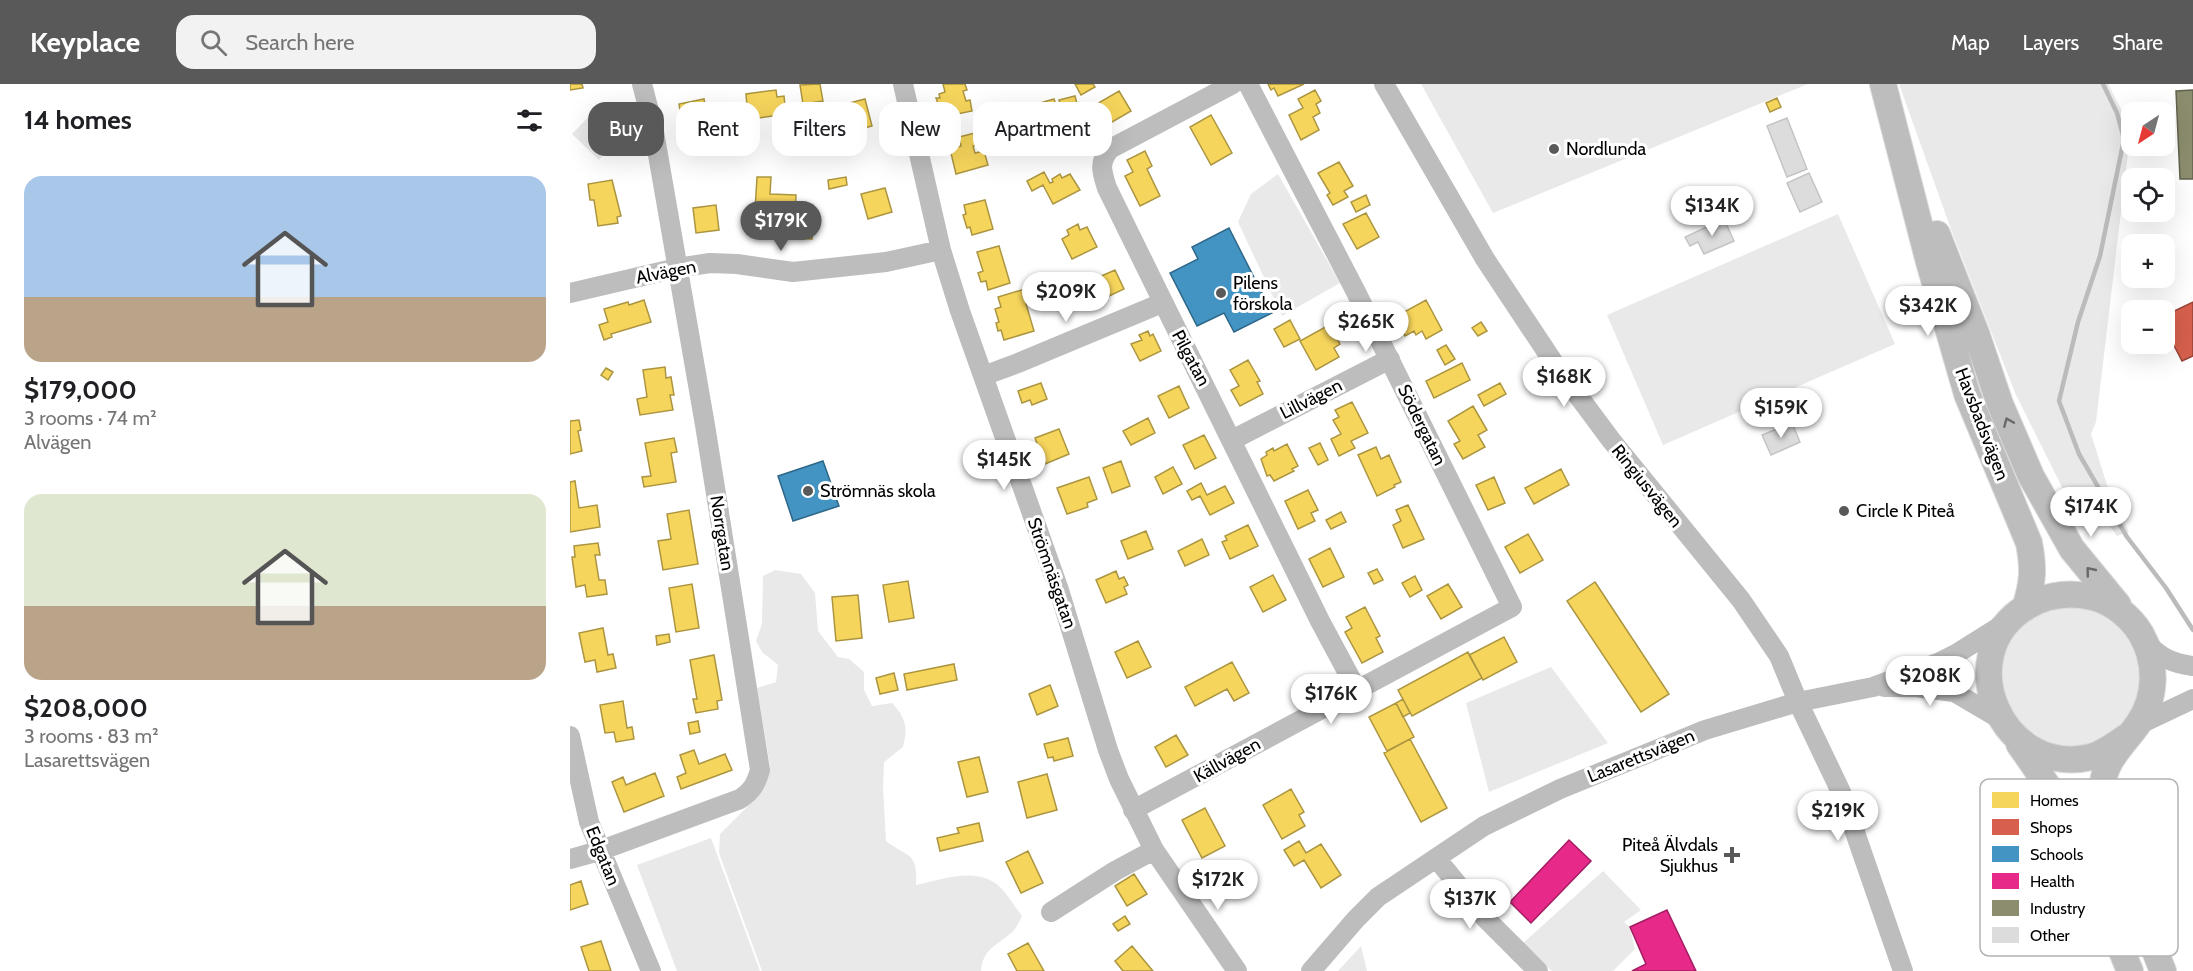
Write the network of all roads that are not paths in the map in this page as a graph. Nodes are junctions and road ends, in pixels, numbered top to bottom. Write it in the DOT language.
graph roads {
  1 [pos="903,84"];
  2 [pos="1233,84"];
  3 [pos="1248,84"];
  4 [pos="1384,84"];
  5 [pos="1883,84"];
  6 [pos="646,85"];
  7 [pos="1906,169"];
  8 [pos="941,250"];
  9 [pos="677,268"];
  10 [pos="570,293"];
  11 [pos="1162,303"];
  12 [pos="1390,359"];
  13 [pos="982,376"];
  14 [pos="1232,440"];
  15 [pos="1512,607"];
  16 [pos="2018,613"];
  17 [pos="2127,616"];
  18 [pos="2146,643"];
  19 [pos="2193,666"];
  20 [pos="1357,690"];
  21 [pos="1861,690"];
  22 [pos="2193,699"];
  23 [pos="1798,702"];
  24 [pos="2007,728"];
  25 [pos="2132,731"];
  26 [pos="570,736"];
  27 [pos="2042,779"];
  28 [pos="2104,779"];
  29 [pos="1133,810"];
  30 [pos="1154,850"];
  31 [pos="599,851"];
  32 [pos="1436,858"];
  33 [pos="570,859"];
  34 [pos="1051,912"];
  35 [pos="2124,956"];
  36 [pos="2157,956"];
  37 [pos="651,971"];
  38 [pos="1237,971"];
  39 [pos="1311,971"];
  40 [pos="1538,971"];
  41 [pos="1903,971"];
  42 [pos="2130,971"];
  43 [pos="2163,971"];
  1 -- 8 [label="street, Strömnäsgatan"];
  2 -- 11 [label="street, Pilgatan"];
  3 -- 12 [label="street, Södergatan"];
  4 -- 23 [label="street, Ringiusvägen"];
  5 -- 7 [label="main road, Havsbadsvägen"];
  6 -- 9 [label="street, Norrgatan"];
  7 -- 16 [label="main road, Havsbadsvägen"];
  17 -- 7 [label="main road, Havsbadsvägen, one-way"];
  8 -- 9 [label="street, Alvägen"];
  8 -- 13 [label="street, Strömnäsgatan"];
  9 -- 10 [label="street, Alvägen"];
  9 -- 31 [label="street, Norrgatan"];
  11 -- 13 [label="street"];
  11 -- 14 [label="street, Pilgatan"];
  12 -- 14 [label="street, Lillvägen"];
  12 -- 15 [label="street, Södergatan"];
  13 -- 29 [label="street, Strömnäsgatan"];
  14 -- 20 [label="street, Pilgatan"];
  15 -- 20 [label="street, Källvägen"];
  16 -- 17 [label="main road"];
  16 -- 21 [label="street, Lasarettsvägen"];
  16 -- 24 [label="main road"];
  17 -- 18 [label="main road"];
  18 -- 19 [label="street"];
  18 -- 25 [label="main road"];
  20 -- 29 [label="street, Källvägen"];
  21 -- 23 [label="street, Lasarettsvägen"];
  21 -- 24 [label="street, Lasarettsvägen"];
  22 -- 25 [label="street"];
  23 -- 32 [label="street, Lasarettsvägen"];
  23 -- 41 [label="street, Ringiusvägen"];
  24 -- 25 [label="main road"];
  24 -- 27 [label="main road"];
  25 -- 28 [label="main road"];
  26 -- 31 [label="street, Edgatan"];
  29 -- 30 [label="street, Strömnäsgatan"];
  30 -- 34 [label="street"];
  30 -- 38 [label="street, Strömnäsgatan"];
  31 -- 33 [label="street, Norrgatan"];
  31 -- 37 [label="street, Edgatan"];
  32 -- 39 [label="street, Lasarettsvägen"];
  32 -- 40 [label="street"];
  35 -- 42 [label="main road"];
  36 -- 43 [label="main road"];
}
